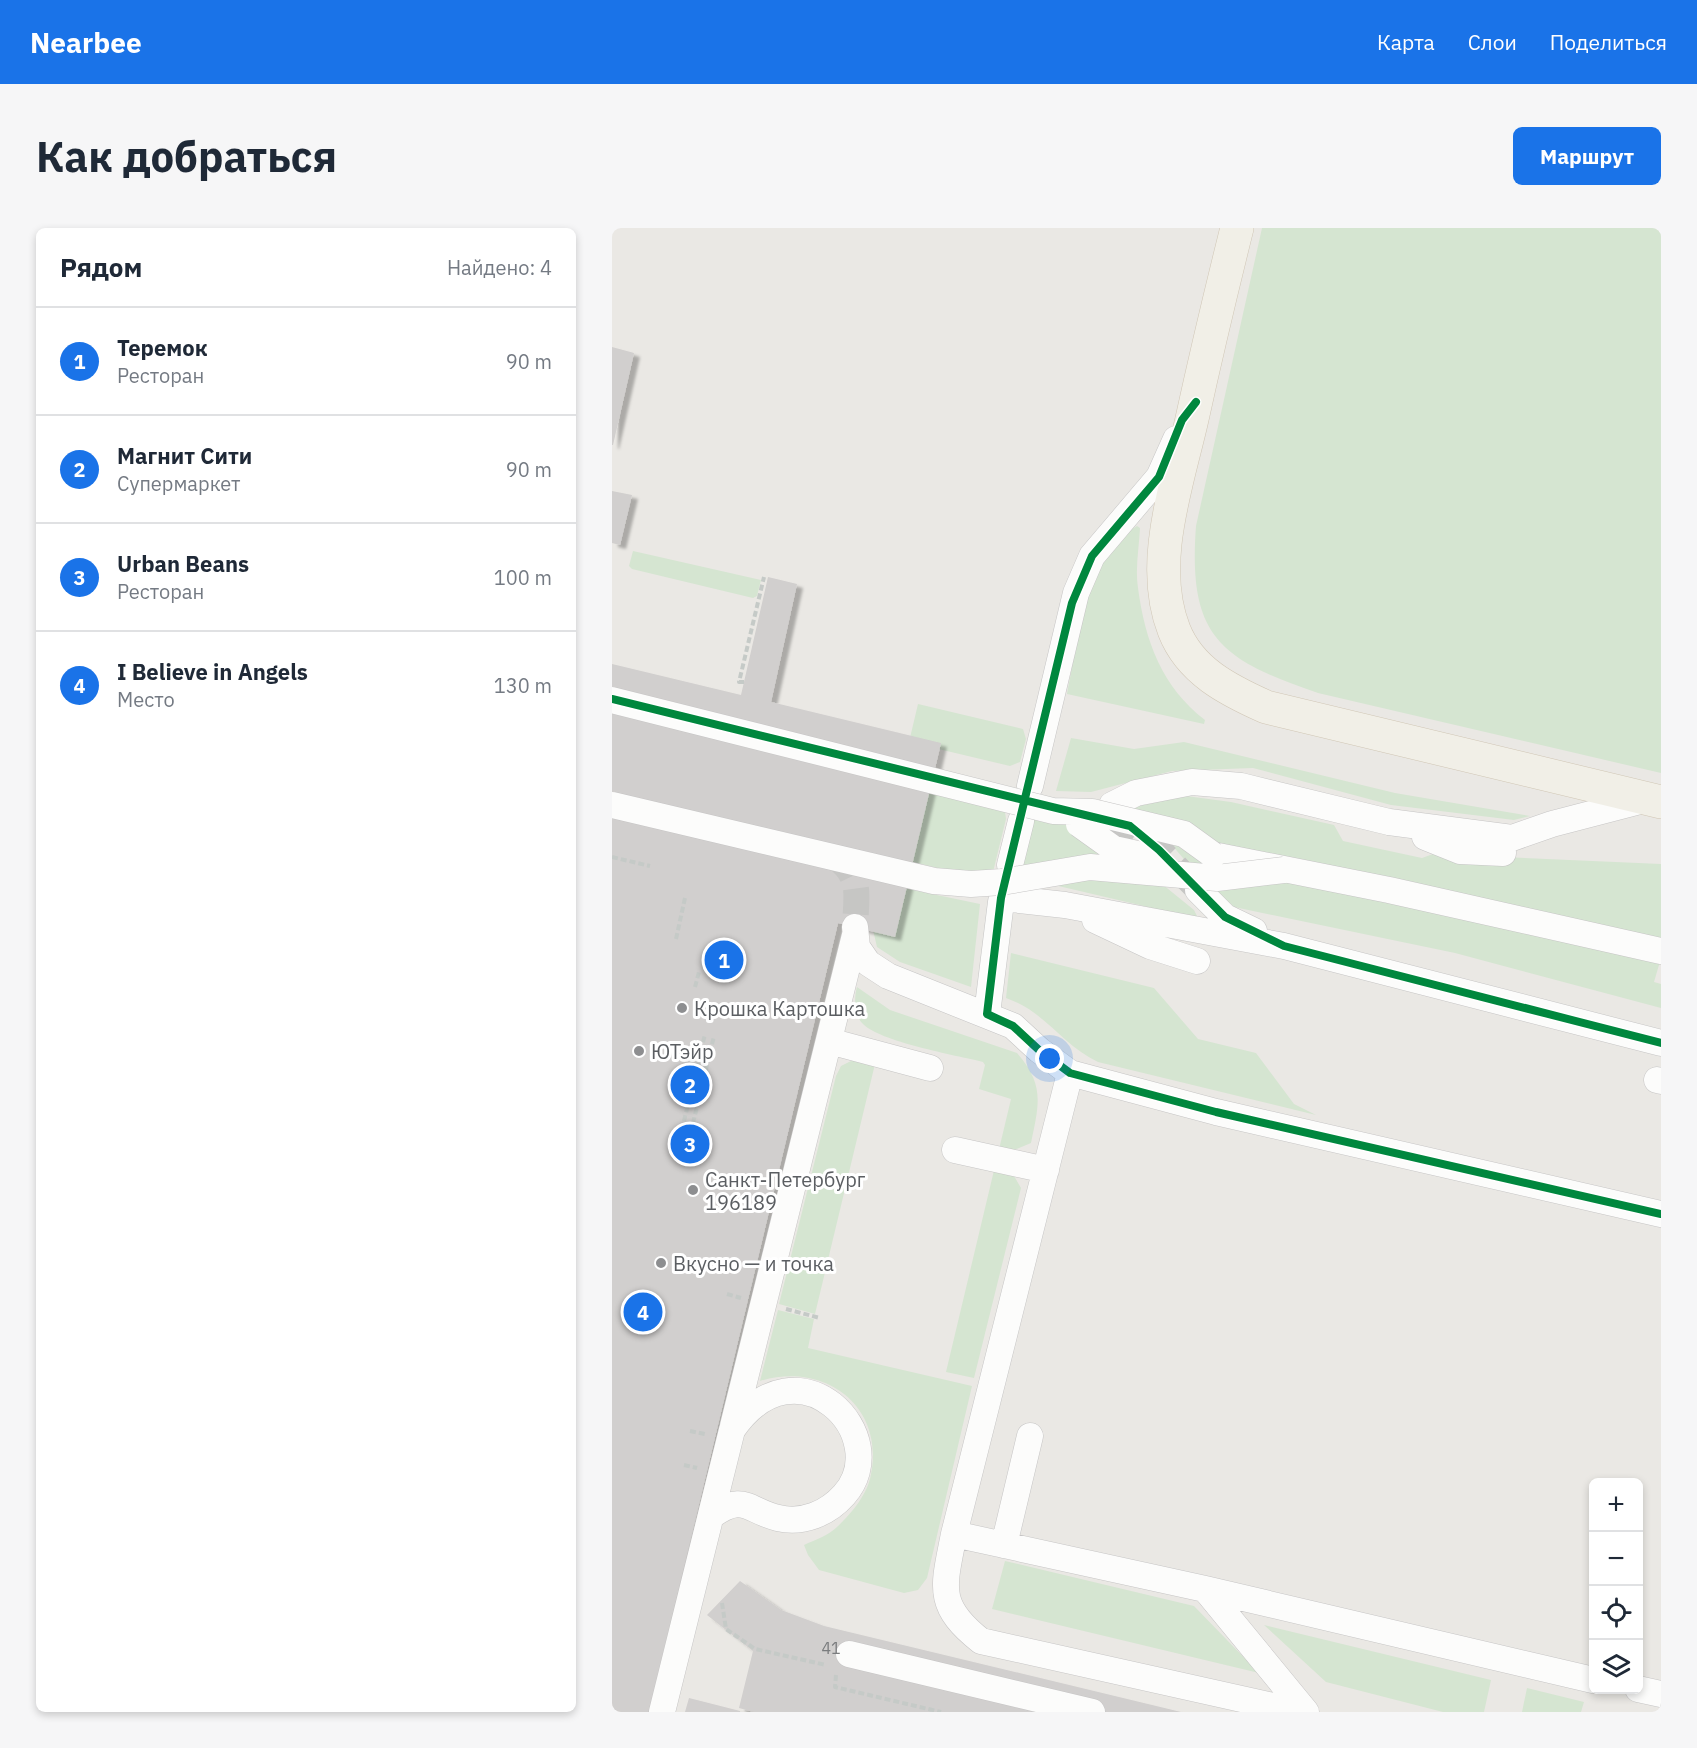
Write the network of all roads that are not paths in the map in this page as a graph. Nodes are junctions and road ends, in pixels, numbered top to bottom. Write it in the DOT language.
graph roads {
  1 [pos="1236,228"];
  2 [pos="1196,402"];
  3 [pos="612,700"];
  4 [pos="1030,786"];
  5 [pos="1655,800"];
  6 [pos="612,805"];
  7 [pos="1112,805"];
  8 [pos="1053,811"];
  9 [pos="1021,821"];
  10 [pos="1213,855"];
  11 [pos="1010,865"];
  12 [pos="1284,870"];
  13 [pos="1198,890"];
  14 [pos="1065,905"];
  15 [pos="1284,946"];
  16 [pos="1661,951"];
  17 [pos="1197,961"];
  18 [pos="987,1014"];
  19 [pos="829,1041"];
  20 [pos="1661,1043"];
  21 [pos="930,1068"];
  22 [pos="1070,1073"];
  23 [pos="955,1150"];
  24 [pos="1046,1170"];
  25 [pos="1661,1214"];
  26 [pos="732,1430"];
  27 [pos="1030,1436"];
  28 [pos="711,1516"];
  29 [pos="954,1534"];
  30 [pos="1004,1545"];
  31 [pos="1205,1589"];
  32 [pos="849,1654"];
  33 [pos="1589,1679"];
  34 [pos="1643,1690"];
  35 [pos="1661,1694"];
  36 [pos="662,1712"];
  37 [pos="1092,1712"];
  38 [pos="1300,1712"];
  39 [pos="1306,1712"];
  1 -- 2 [label="main road"];
  2 -- 4 [label="street"];
  2 -- 5 [label="main road"];
  3 -- 8 [label="street, bridge"];
  5 -- 7 [label="street"];
  6 -- 12 [label="street, bridge"];
  8 -- 10 [label="street, bridge"];
  8 -- 10 [label="street, bridge"];
  9 -- 11 [label="street"];
  10 -- 12 [label="street, bridge"];
  12 -- 16 [label="street"];
  13 -- 15 [label="street"];
  14 -- 15 [label="street"];
  14 -- 17 [label="street"];
  14 -- 18 [label="street"];
  15 -- 20 [label="street"];
  18 -- 19 [label="street"];
  18 -- 22 [label="street"];
  19 -- 21 [label="street"];
  19 -- 26 [label="street"];
  22 -- 24 [label="street"];
  22 -- 25 [label="street"];
  23 -- 24 [label="street"];
  24 -- 29 [label="street"];
  26 -- 28 [label="street"];
  26 -- 28 [label="street"];
  27 -- 30 [label="street"];
  28 -- 36 [label="street"];
  29 -- 30 [label="street"];
  29 -- 38 [label="street"];
  30 -- 31 [label="street"];
  31 -- 33 [label="street"];
  31 -- 39 [label="street"];
  32 -- 37 [label="street"];
  34 -- 35 [label="street"];
}
